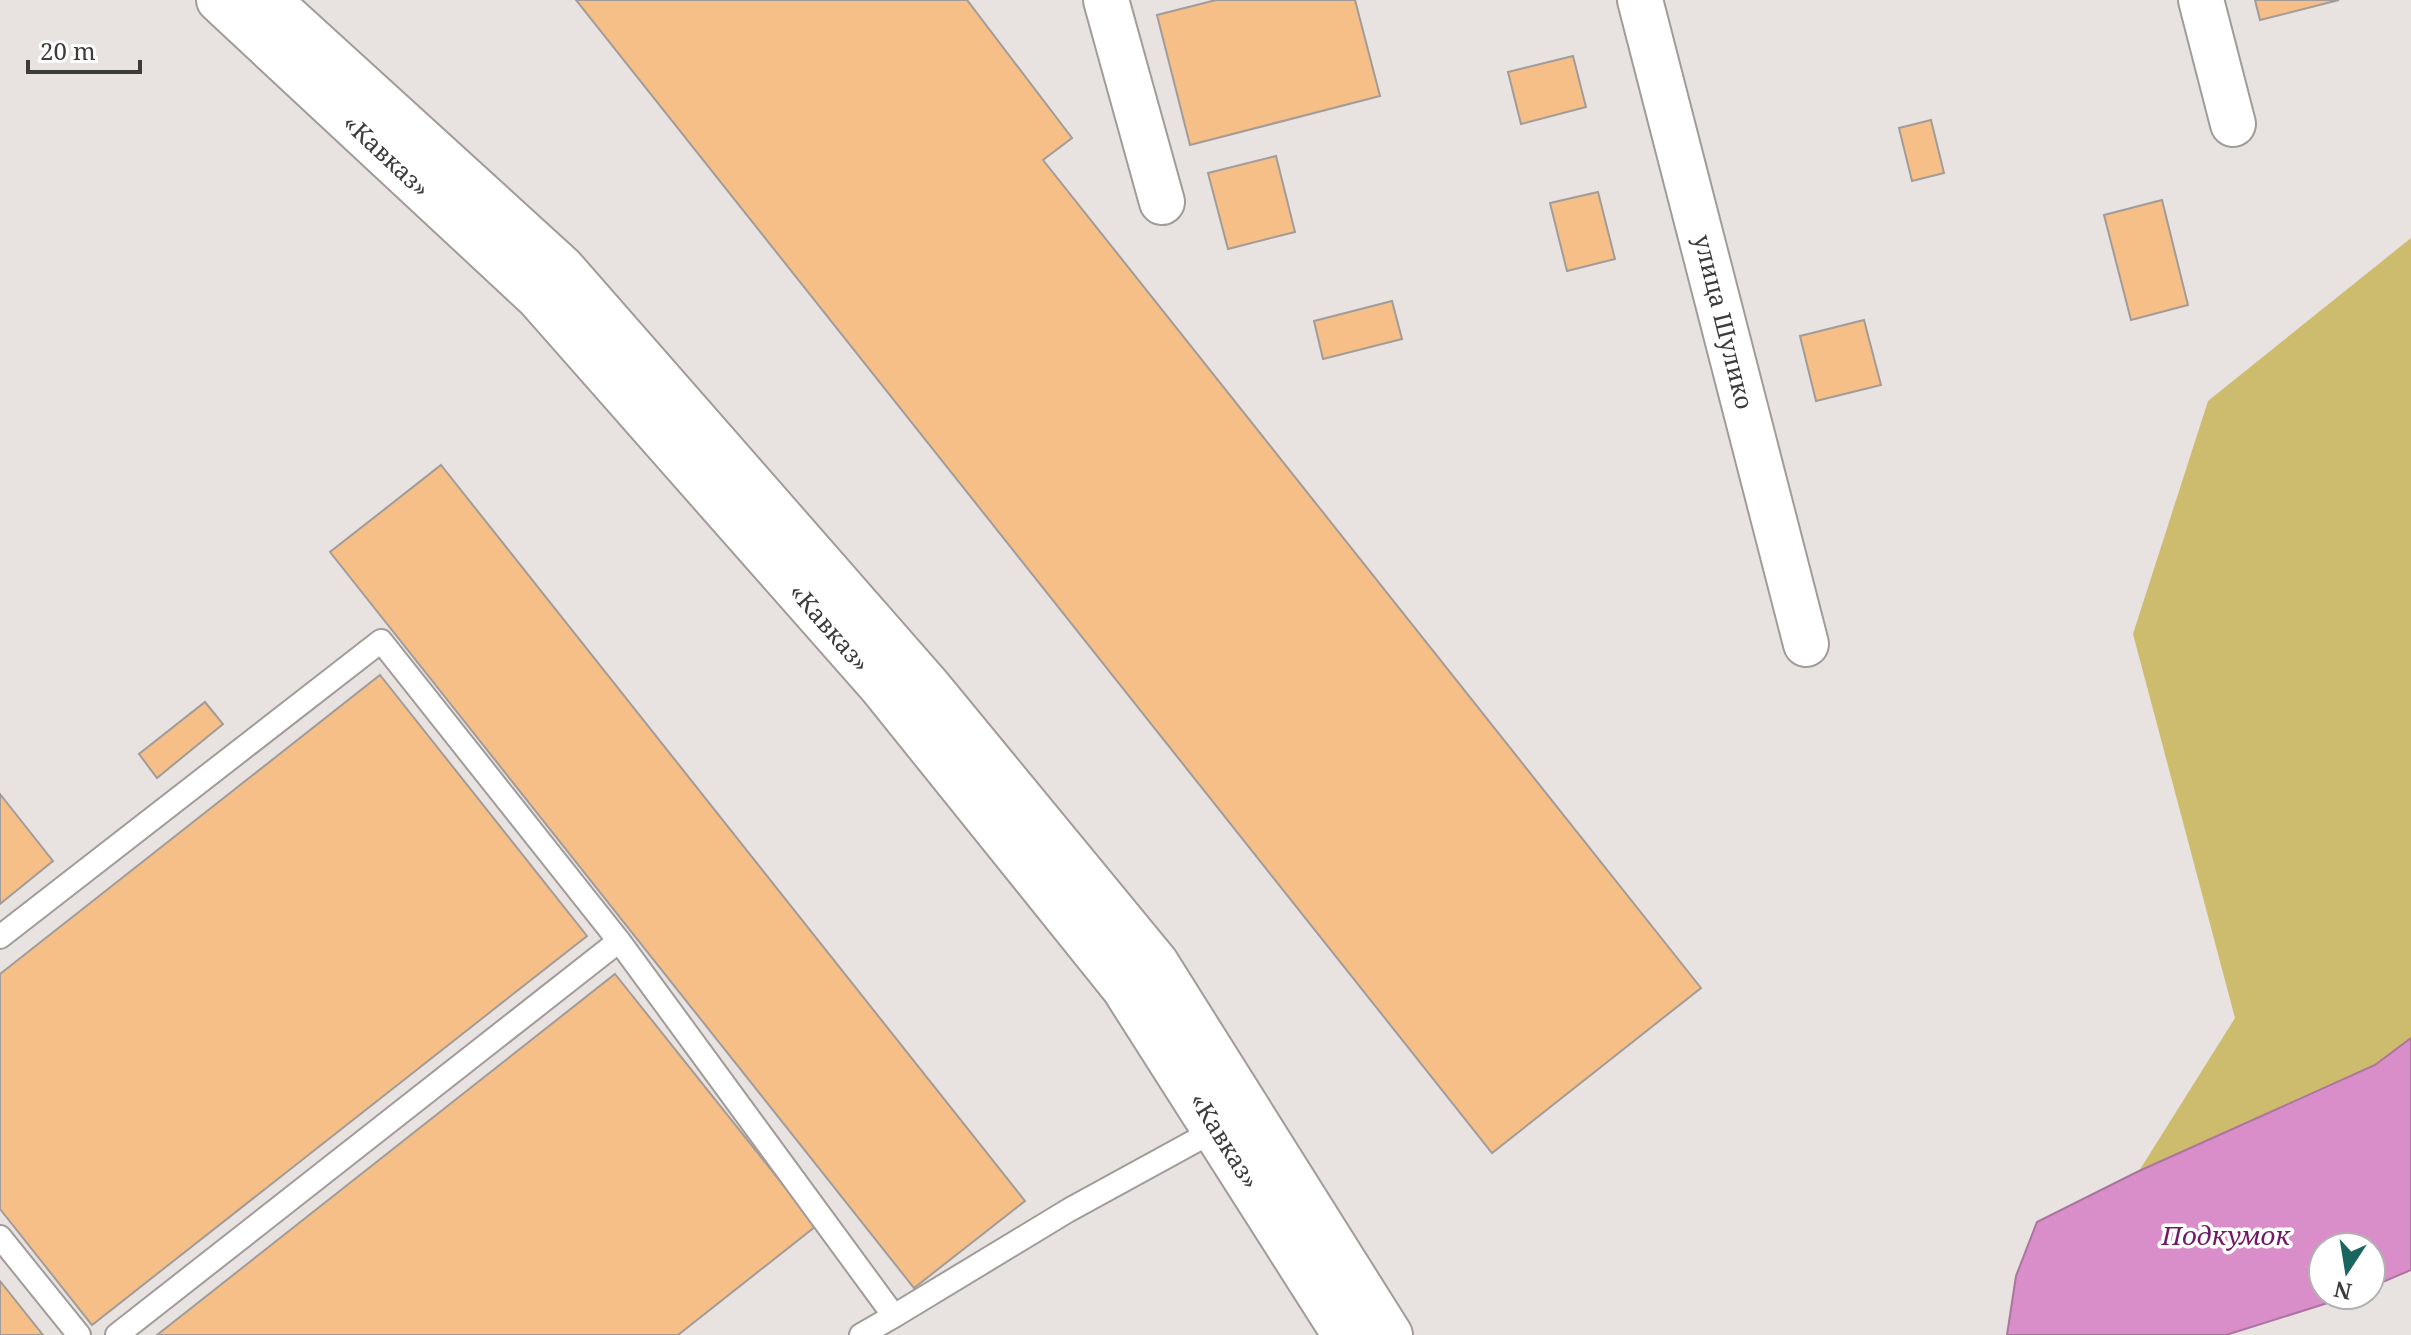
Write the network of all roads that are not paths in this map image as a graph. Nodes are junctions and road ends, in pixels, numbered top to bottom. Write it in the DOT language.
graph roads {
  1 [pos="219,0"];
  2 [pos="268,0"];
  3 [pos="1106,0"];
  4 [pos="1640,0"];
  5 [pos="2201,0"];
  6 [pos="2233,124"];
  7 [pos="1162,202"];
  8 [pos="1806,644"];
  9 [pos="0,937"];
  10 [pos="619,941"];
  11 [pos="1217,1129"];
  12 [pos="0,1237"];
  13 [pos="894,1316"];
  14 [pos="79,1335"];
  15 [pos="117,1335"];
  16 [pos="861,1335"];
  17 [pos="1345,1335"];
  18 [pos="1390,1335"];
  1 -- 11 [label="main road, «Кавказ»"];
  2 -- 18 [label="main road, «Кавказ»"];
  3 -- 7 [label="main road"];
  4 -- 8 [label="main road, улица Шулико"];
  5 -- 6 [label="main road"];
  9 -- 10 [label="lane"];
  10 -- 13 [label="lane"];
  10 -- 15 [label="lane"];
  11 -- 13 [label="lane"];
  11 -- 17 [label="main road, «Кавказ»"];
  12 -- 14 [label="lane"];
  13 -- 16 [label="lane"];
}
